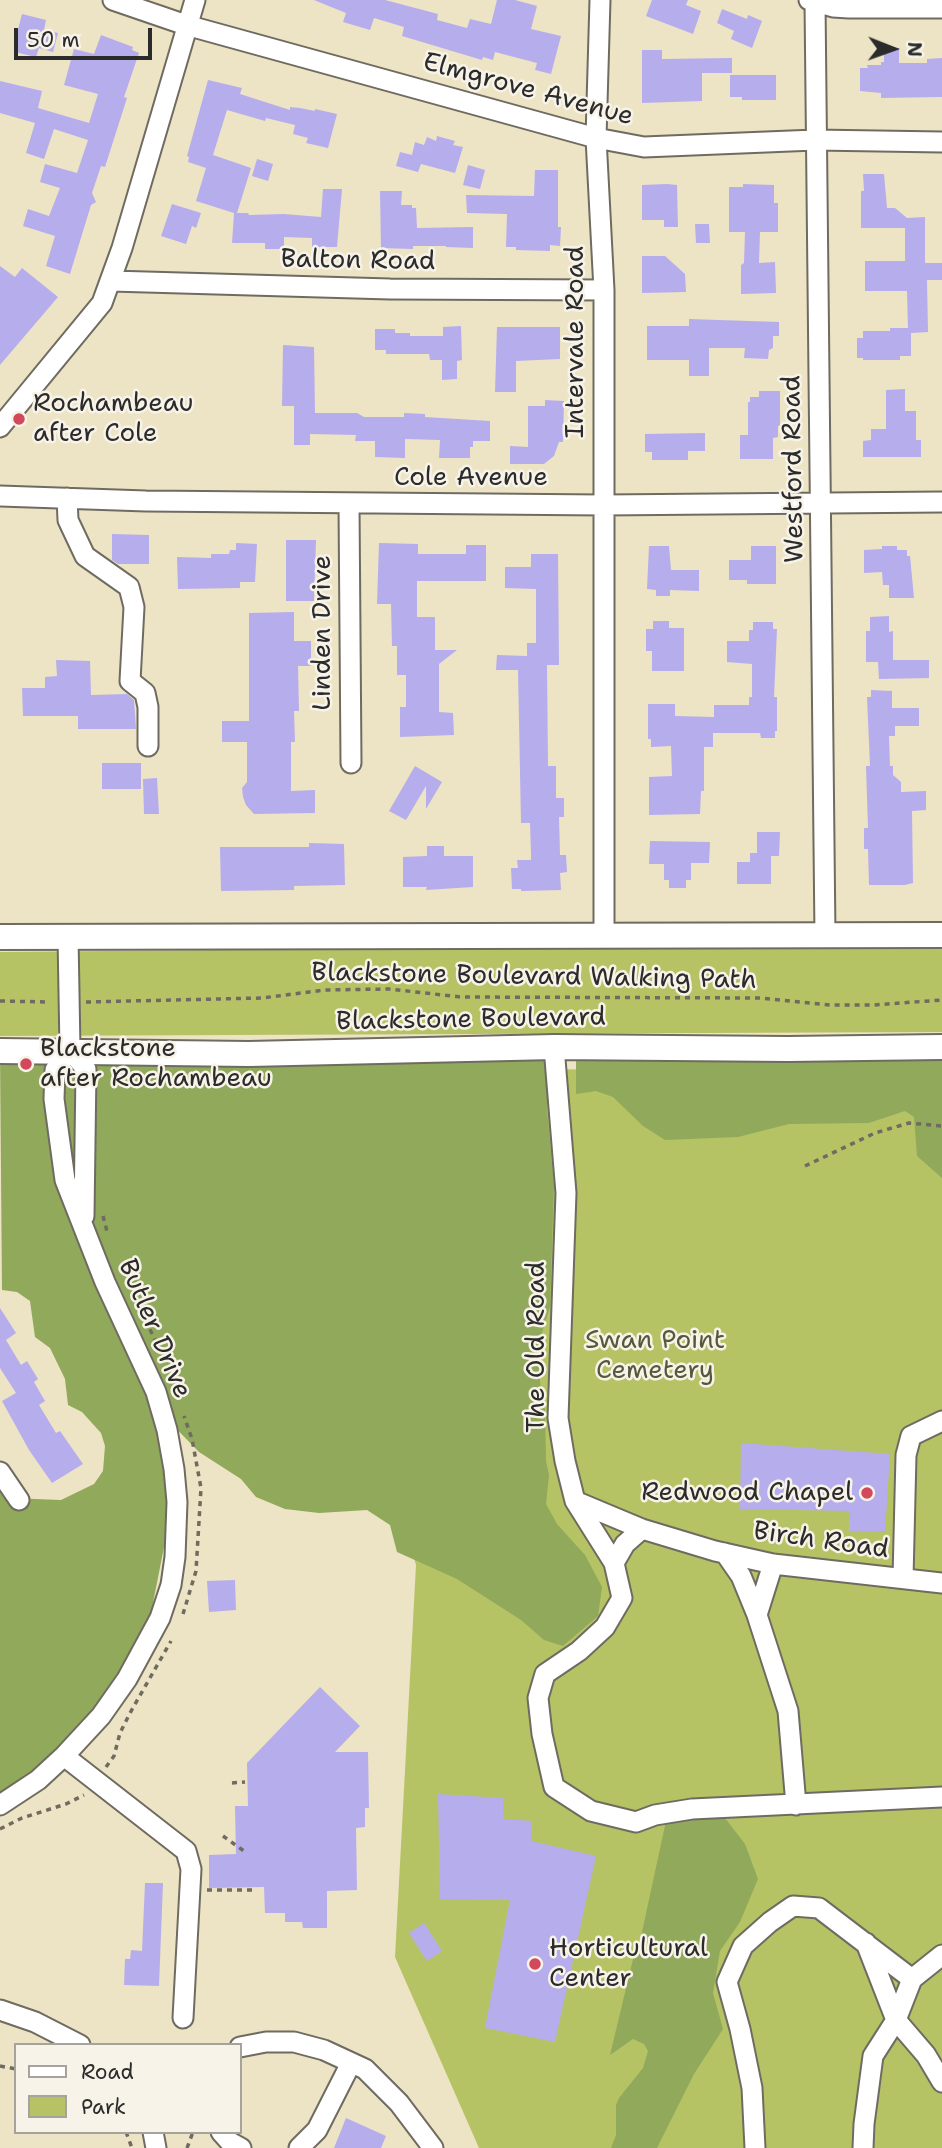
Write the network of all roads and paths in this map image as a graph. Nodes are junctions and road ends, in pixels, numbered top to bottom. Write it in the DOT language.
graph roads {
  1 [pos="113,0"];
  2 [pos="195,0"];
  3 [pos="600,0"];
  4 [pos="812,1"];
  5 [pos="942,8"];
  6 [pos="186,25"];
  7 [pos="596,138"];
  8 [pos="815,139"];
  9 [pos="942,142"];
  10 [pos="111,281"];
  11 [pos="604,290"];
  12 [pos="0,427"];
  13 [pos="0,496"];
  14 [pos="67,498"];
  15 [pos="942,502"];
  16 [pos="820,503"];
  17 [pos="349,504"];
  18 [pos="603,505"];
  19 [pos="148,746"];
  20 [pos="351,763"];
  21 [pos="942,935"];
  22 [pos="68,936"];
  23 [pos="604,936"];
  24 [pos="825,936"];
  25 [pos="0,937"];
  26 [pos="942,1000"];
  27 [pos="0,1001"];
  28 [pos="68,1003"];
  29 [pos="554,1047"];
  30 [pos="942,1047"];
  31 [pos="70,1050"];
  32 [pos="0,1051"];
  33 [pos="942,1126"];
  34 [pos="805,1166"];
  35 [pos="102,1205"];
  36 [pos="83,1230"];
  37 [pos="110,1241"];
  38 [pos="124,1275"];
  39 [pos="169,1372"];
  40 [pos="180,1405"];
  41 [pos="942,1421"];
  42 [pos="0,1472"];
  43 [pos="19,1500"];
  44 [pos="575,1501"];
  45 [pos="642,1529"];
  46 [pos="725,1553"];
  47 [pos="614,1563"];
  48 [pos="773,1564"];
  49 [pos="903,1578"];
  50 [pos="942,1583"];
  51 [pos="757,1615"];
  52 [pos="181,1619"];
  53 [pos="176,1630"];
  54 [pos="64,1756"];
  55 [pos="95,1781"];
  56 [pos="245,1782"];
  57 [pos="232,1783"];
  58 [pos="942,1797"];
  59 [pos="0,1805"];
  60 [pos="796,1805"];
  61 [pos="0,1829"];
  62 [pos="223,1836"];
  63 [pos="244,1851"];
  64 [pos="205,1890"];
  65 [pos="257,1890"];
  66 [pos="865,1941"];
  67 [pos="942,1955"];
  68 [pos="912,1979"];
  69 [pos="0,2010"];
  70 [pos="183,2018"];
  71 [pos="896,2020"];
  72 [pos="76,2043"];
  73 [pos="242,2047"];
  74 [pos="351,2063"];
  75 [pos="942,2082"];
  76 [pos="223,2134"];
  77 [pos="241,2148"];
  78 [pos="299,2148"];
  79 [pos="433,2148"];
  80 [pos="754,2148"];
  81 [pos="863,2148"];
  1 -- 6 [label="street, Elmgrove Avenue"];
  2 -- 6 [label="street"];
  3 -- 7 [label="street, Intervale Road"];
  4 -- 5 [label="street"];
  4 -- 8 [label="street, Westford Road"];
  6 -- 7 [label="street, Elmgrove Avenue"];
  6 -- 10 [label="street"];
  7 -- 8 [label="street, Elmgrove Avenue"];
  7 -- 11 [label="street, Intervale Road"];
  8 -- 9 [label="street, Elmgrove Avenue"];
  8 -- 16 [label="street, Westford Road"];
  10 -- 11 [label="street, Balton Road"];
  10 -- 12 [label="street"];
  11 -- 18 [label="street, Intervale Road"];
  13 -- 14 [label="street, Cole Avenue"];
  14 -- 17 [label="street, Cole Avenue"];
  14 -- 19 [label="street"];
  15 -- 16 [label="street, Cole Avenue"];
  16 -- 18 [label="street, Cole Avenue"];
  16 -- 24 [label="street, Westford Road"];
  17 -- 18 [label="street, Cole Avenue"];
  17 -- 20 [label="street, Linden Drive"];
  18 -- 23 [label="street, Intervale Road"];
  21 -- 24 [label="main road"];
  22 -- 23 [label="main road"];
  22 -- 25 [label="main road"];
  22 -- 28 [label="street, Butler Drive"];
  23 -- 24 [label="main road"];
  26 -- 28 [label="path, Blackstone Boulevard Walking Path"];
  27 -- 28 [label="path, Blackstone Boulevard Walking Path"];
  28 -- 31 [label="street, Butler Drive"];
  29 -- 30 [label="main road, Blackstone Boulevard"];
  29 -- 31 [label="main road, Blackstone Boulevard"];
  29 -- 44 [label="street, The Old Road"];
  31 -- 32 [label="main road, Blackstone Boulevard"];
  31 -- 36 [label="street, Butler Drive"];
  31 -- 36 [label="street, Butler Drive"];
  33 -- 34 [label="path"];
  35 -- 37 [label="path"];
  36 -- 54 [label="street, Butler Drive"];
  38 -- 39 [label="path"];
  40 -- 52 [label="path"];
  41 -- 49 [label="street"];
  42 -- 43 [label="street"];
  44 -- 45 [label="street, Birch Road"];
  44 -- 47 [label="street, The Old Road"];
  45 -- 46 [label="street, Birch Road"];
  45 -- 47 [label="street"];
  46 -- 48 [label="street, Birch Road"];
  46 -- 51 [label="street"];
  47 -- 60 [label="street, The Old Road"];
  48 -- 49 [label="street, Birch Road"];
  48 -- 51 [label="street"];
  49 -- 50 [label="street, Birch Road"];
  51 -- 60 [label="street"];
  53 -- 55 [label="path"];
  54 -- 55 [label="street"];
  54 -- 59 [label="street, Butler Drive"];
  55 -- 61 [label="path"];
  55 -- 70 [label="street"];
  56 -- 57 [label="path"];
  58 -- 60 [label="street, The Old Road"];
  62 -- 63 [label="path"];
  64 -- 65 [label="path"];
  66 -- 68 [label="street"];
  66 -- 71 [label="street"];
  66 -- 80 [label="street"];
  67 -- 68 [label="street"];
  68 -- 71 [label="street"];
  69 -- 72 [label="street"];
  71 -- 75 [label="street"];
  71 -- 81 [label="street"];
  73 -- 74 [label="street"];
  74 -- 78 [label="street"];
  74 -- 79 [label="street"];
  76 -- 77 [label="street"];
}
